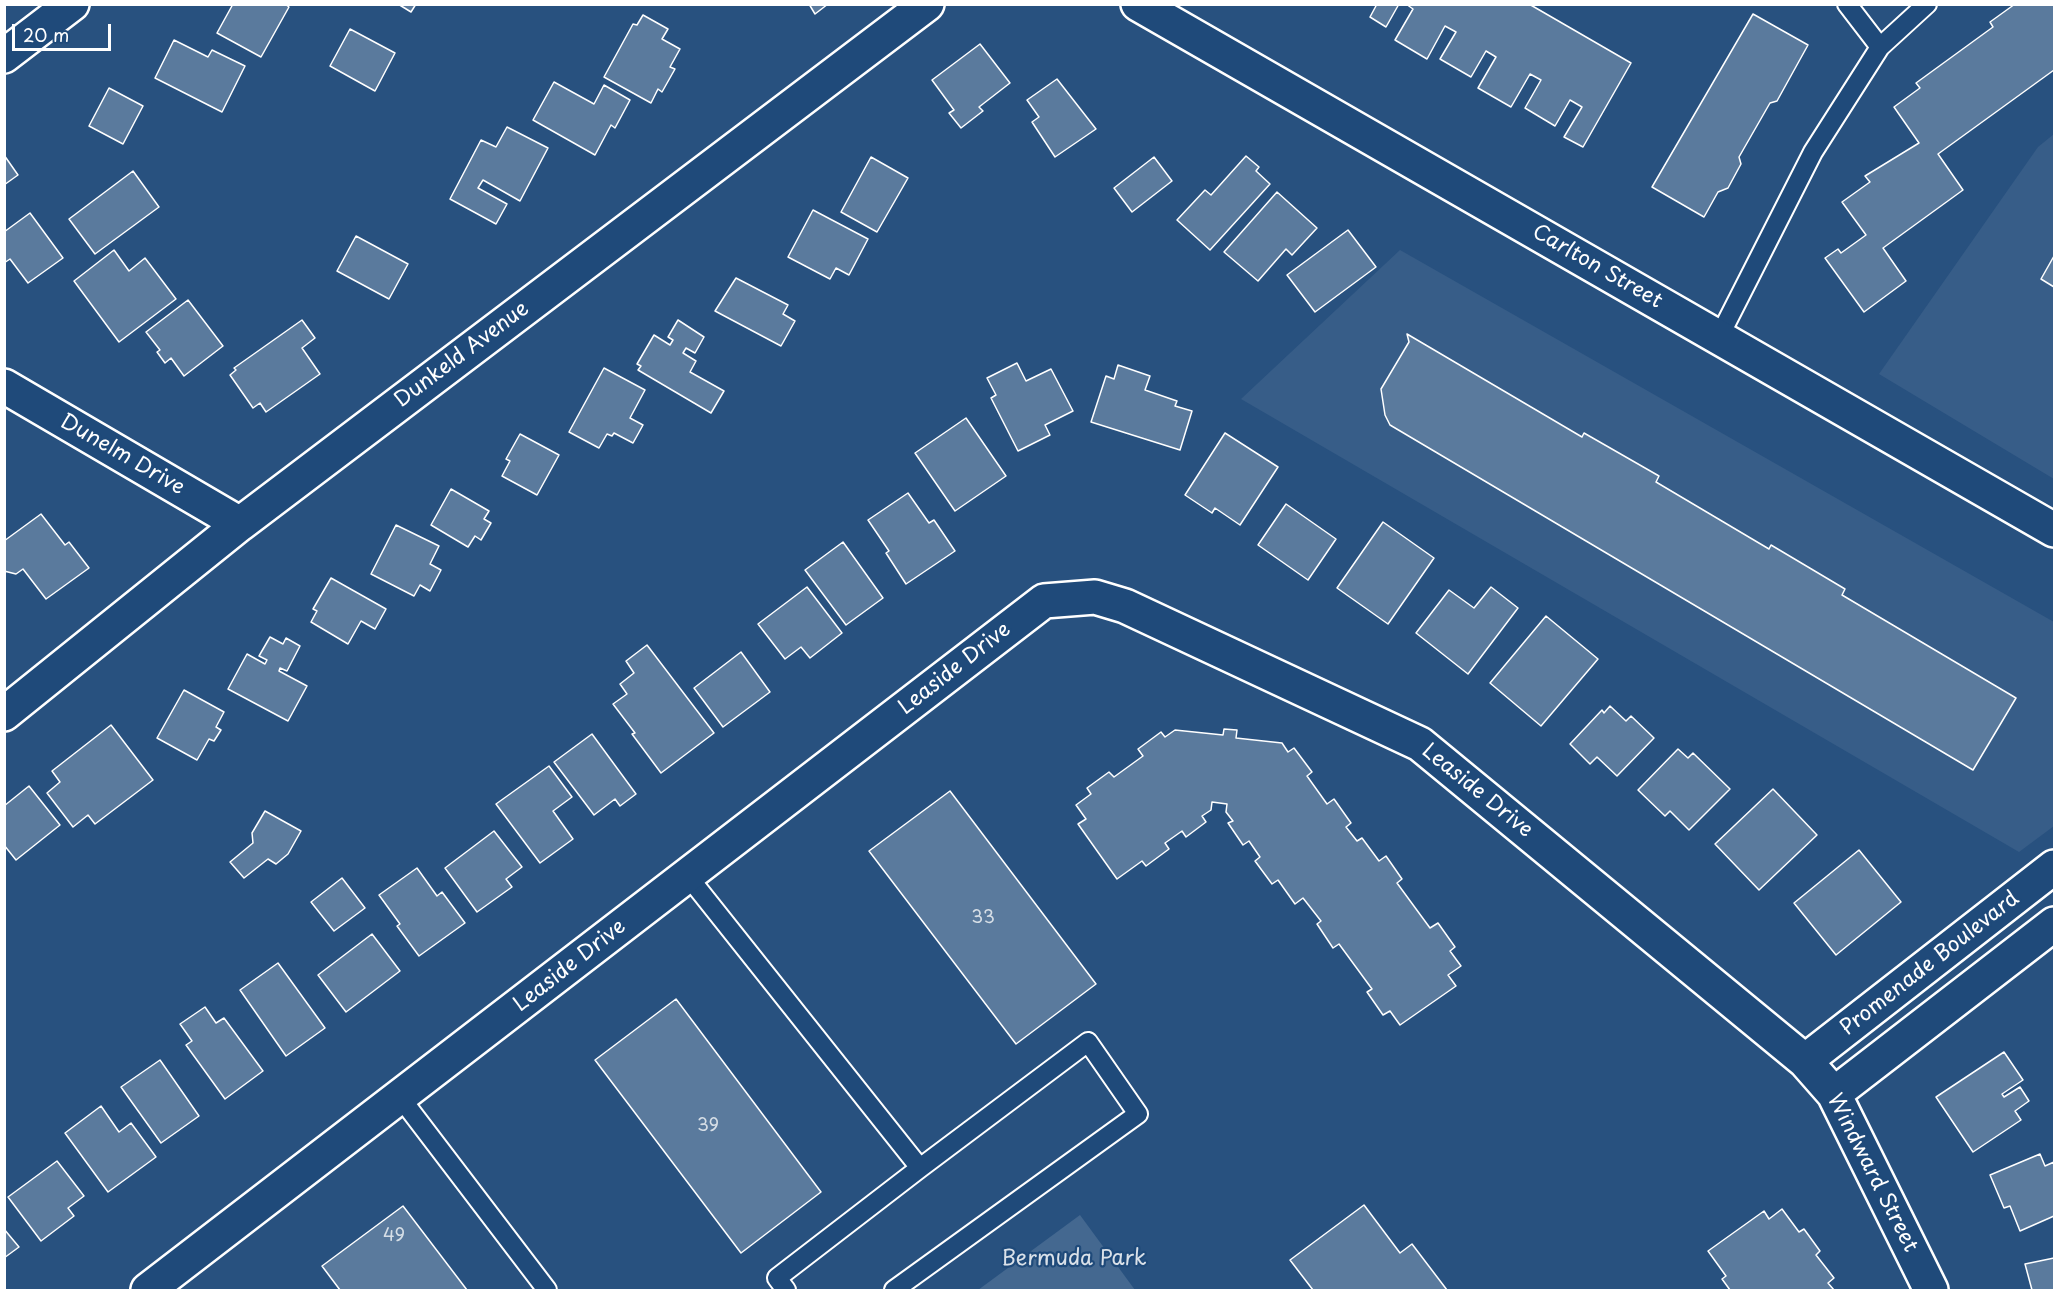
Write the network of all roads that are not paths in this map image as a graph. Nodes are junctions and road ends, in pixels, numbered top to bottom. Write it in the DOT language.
graph roads {
  1 [pos="72,4"];
  2 [pos="927,4"];
  3 [pos="1138,4"];
  4 [pos="1847,4"];
  5 [pos="1927,4"];
  6 [pos="1880,47"];
  7 [pos="4,56"];
  8 [pos="1719,337"];
  9 [pos="4,386"];
  10 [pos="240,524"];
  11 [pos="2055,530"];
  12 [pos="4,714"];
  13 [pos="2055,867"];
  14 [pos="687,875"];
  15 [pos="2055,924"];
  16 [pos="1805,1061"];
  17 [pos="1834,1094"];
  18 [pos="400,1097"];
  19 [pos="920,1168"];
  20 [pos="148,1290"];
  21 [pos="547,1290"];
  22 [pos="786,1290"];
  23 [pos="894,1290"];
  24 [pos="1931,1290"];
  1 -- 7 [label="street"];
  2 -- 10 [label="street, Dunkeld Avenue"];
  3 -- 8 [label="street, Carlton Street"];
  4 -- 6 [label="lane"];
  5 -- 6 [label="lane"];
  6 -- 8 [label="lane"];
  8 -- 11 [label="street, Carlton Street"];
  9 -- 10 [label="street, Dunelm Drive"];
  10 -- 12 [label="street, Dunkeld Avenue"];
  13 -- 16 [label="street, Promenade Boulevard"];
  14 -- 16 [label="street, Leaside Drive"];
  14 -- 18 [label="street, Leaside Drive"];
  14 -- 19 [label="lane"];
  15 -- 17 [label="street, Promenade Boulevard"];
  16 -- 17 [label="street, Windward Street"];
  17 -- 24 [label="street, Windward Street"];
  18 -- 20 [label="street, Leaside Drive"];
  18 -- 21 [label="lane"];
  19 -- 22 [label="lane"];
  19 -- 23 [label="lane"];
}
